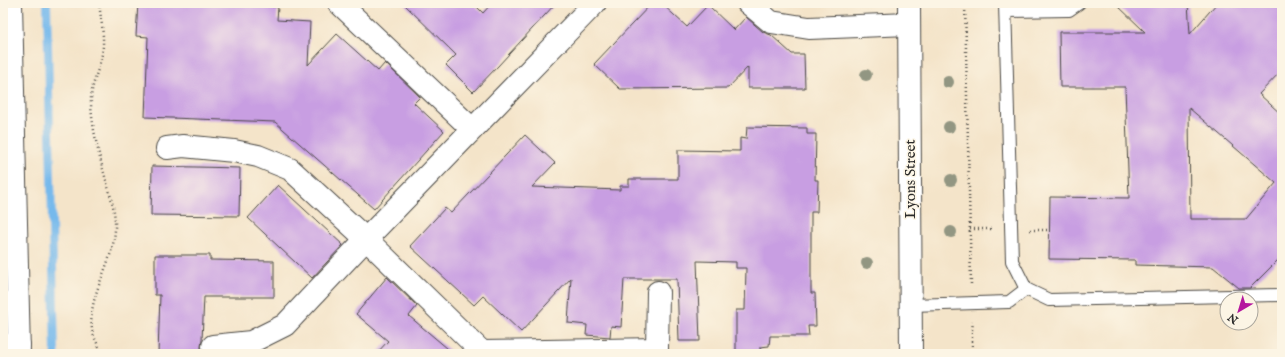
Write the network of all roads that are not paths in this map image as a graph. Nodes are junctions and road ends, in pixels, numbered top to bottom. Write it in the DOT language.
graph roads {
  1 [pos="11,3"];
  2 [pos="339,3"];
  3 [pos="595,3"];
  4 [pos="748,3"];
  5 [pos="1079,3"];
  6 [pos="1006,7"];
  7 [pos="909,13"];
  8 [pos="472,129"];
  9 [pos="167,148"];
  10 [pos="366,240"];
  11 [pos="1026,289"];
  12 [pos="658,292"];
  13 [pos="1282,295"];
  14 [pos="911,305"];
  15 [pos="213,346"];
  16 [pos="14,348"];
  17 [pos="911,354"];
  1 -- 16 [label="street"];
  2 -- 8 [label="street"];
  3 -- 8 [label="street"];
  4 -- 7 [label="street"];
  5 -- 6 [label="lane"];
  6 -- 11 [label="lane"];
  7 -- 14 [label="street, Lyons Street"];
  8 -- 10 [label="street"];
  9 -- 10 [label="street"];
  10 -- 12 [label="street"];
  10 -- 15 [label="street"];
  11 -- 13 [label="lane"];
  11 -- 14 [label="lane"];
  14 -- 17 [label="street, Lyons Street"];
}
